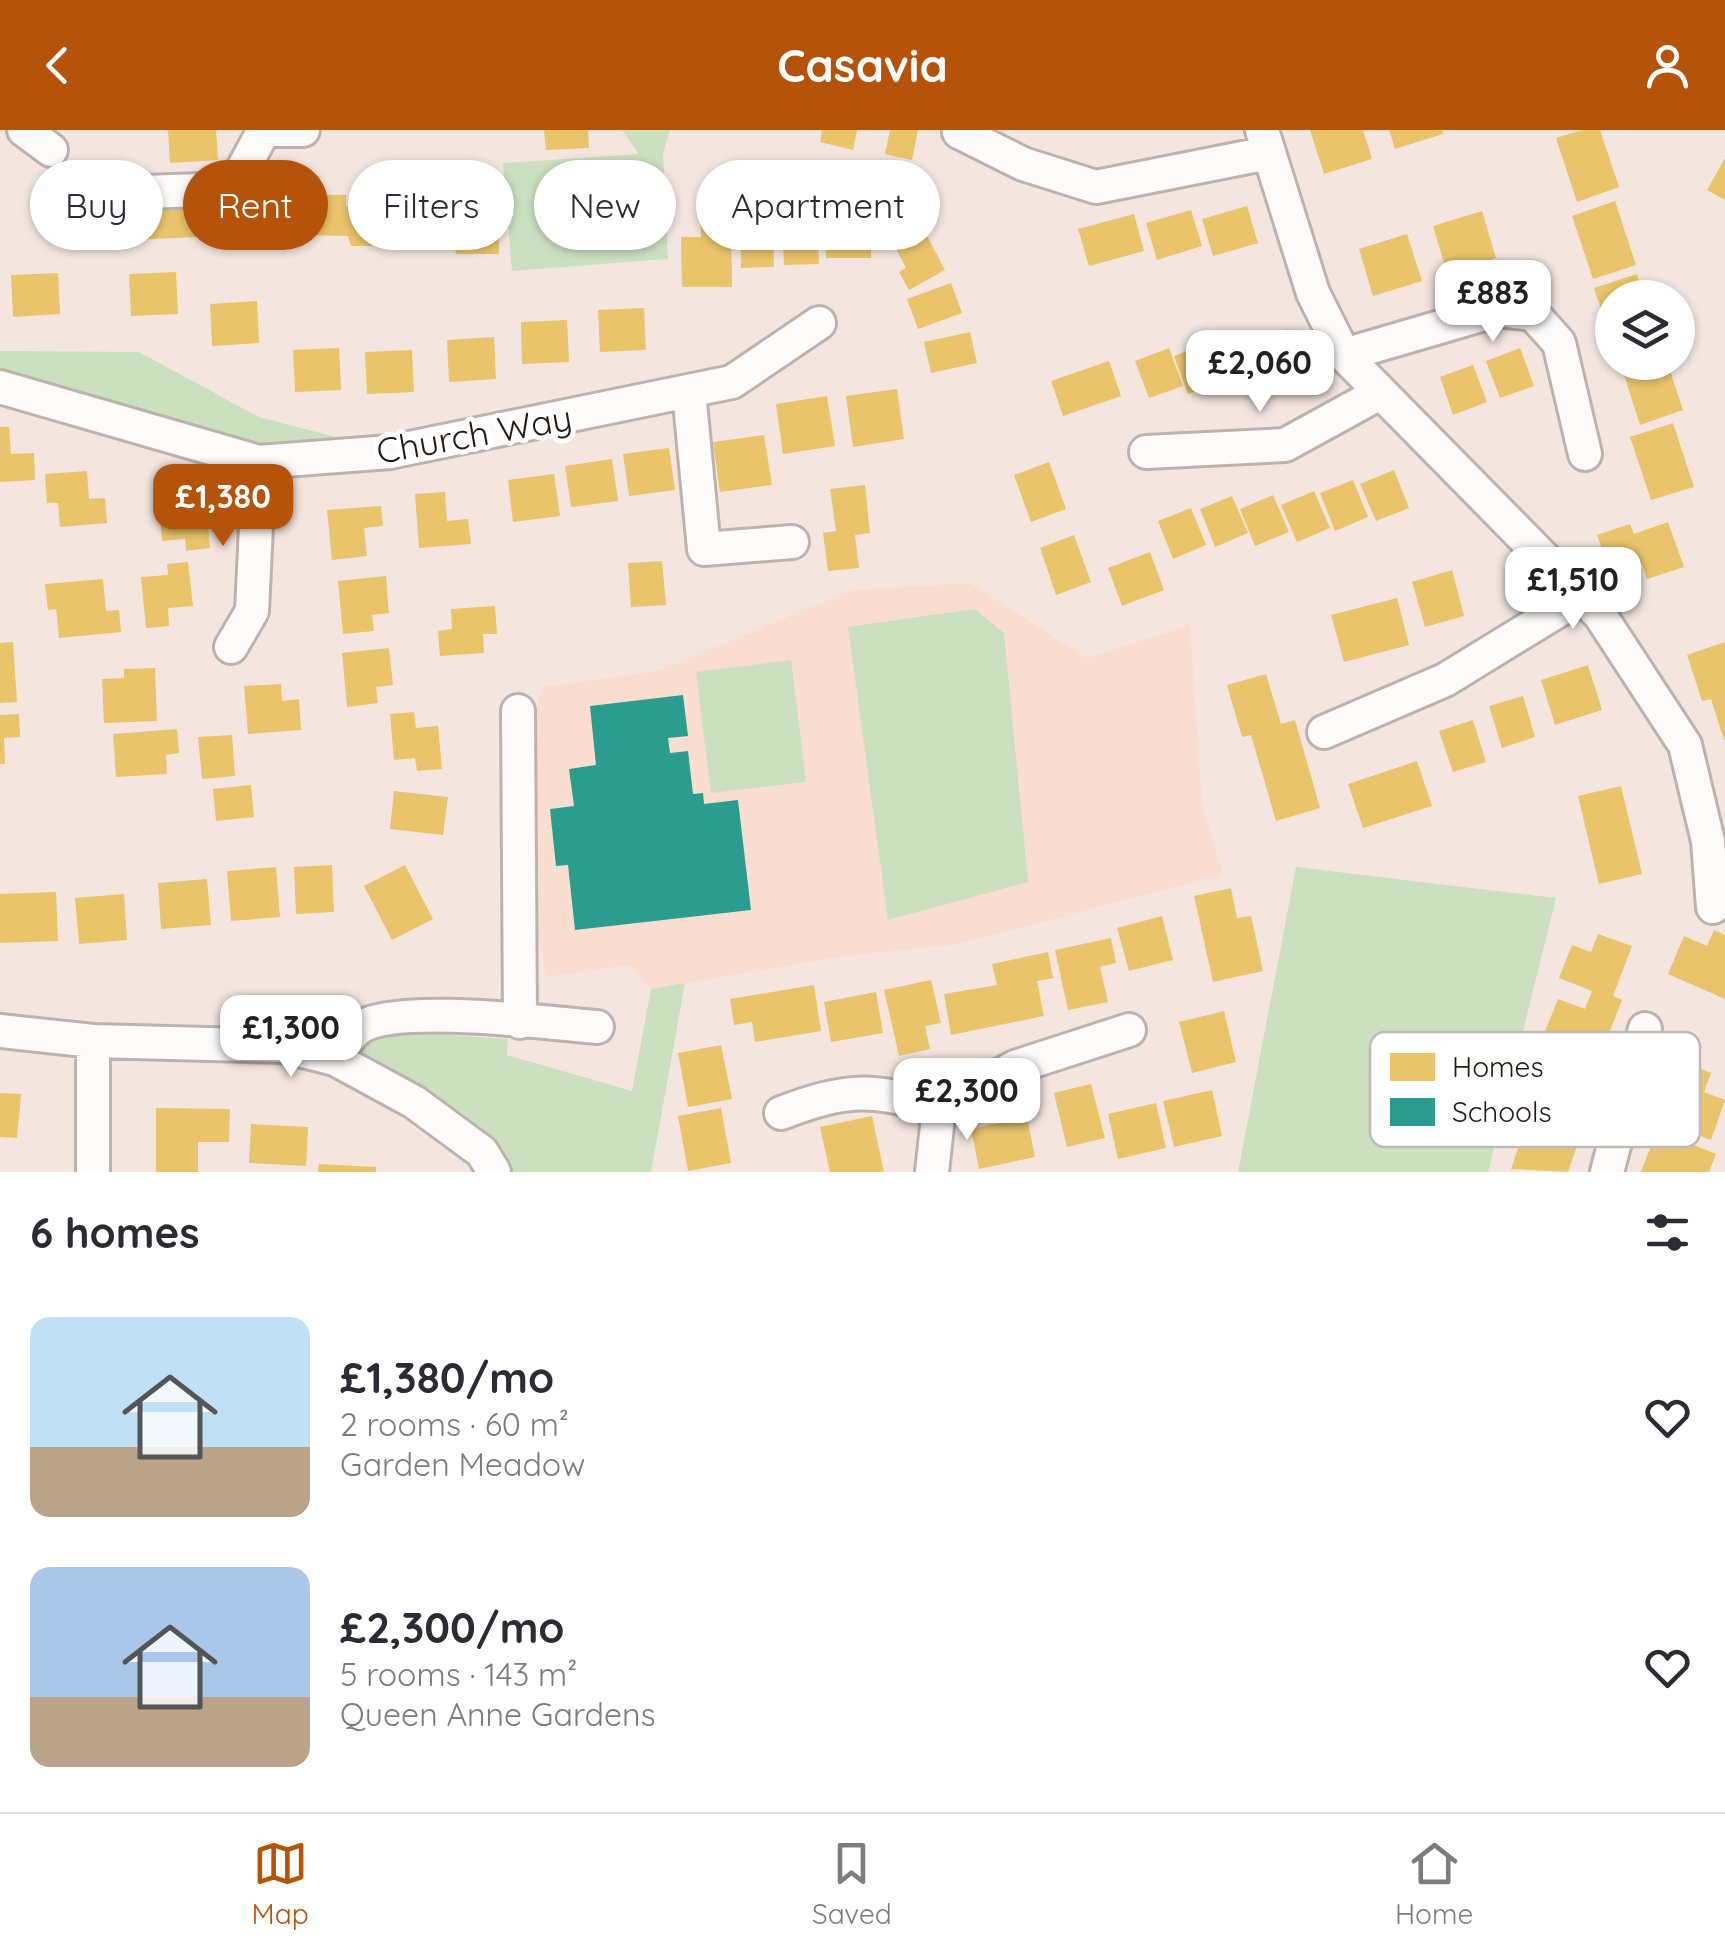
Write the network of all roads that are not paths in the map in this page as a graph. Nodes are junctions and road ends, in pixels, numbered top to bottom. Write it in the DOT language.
graph roads {
  1 [pos="24,130"];
  2 [pos="303,130"];
  3 [pos="263,131"];
  4 [pos="959,132"];
  5 [pos="1265,142"];
  6 [pos="51,150"];
  7 [pos="163,191"];
  8 [pos="818,323"];
  9 [pos="1344,355"];
  10 [pos="0,386"];
  11 [pos="689,392"];
  12 [pos="1378,394"];
  13 [pos="1146,452"];
  14 [pos="1585,454"];
  15 [pos="259,462"];
  16 [pos="792,542"];
  17 [pos="1582,596"];
  18 [pos="231,648"];
  19 [pos="518,711"];
  20 [pos="1324,732"];
  21 [pos="1713,907"];
  22 [pos="520,1022"];
  23 [pos="597,1027"];
  24 [pos="1645,1029"];
  25 [pos="1129,1030"];
  26 [pos="0,1032"];
  27 [pos="1644,1032"];
  28 [pos="94,1041"];
  29 [pos="336,1059"];
  30 [pos="939,1108"];
  31 [pos="781,1113"];
  32 [pos="1614,1147"];
  33 [pos="93,1172"];
  34 [pos="494,1172"];
  35 [pos="932,1172"];
  36 [pos="1607,1172"];
  1 -- 6 [label="street"];
  2 -- 3 [label="street"];
  3 -- 7 [label="street"];
  4 -- 5 [label="street"];
  5 -- 9 [label="street"];
  8 -- 11 [label="street, Church Way"];
  9 -- 12 [label="street"];
  9 -- 14 [label="street"];
  10 -- 15 [label="street, Church Way"];
  11 -- 15 [label="street, Church Way"];
  11 -- 16 [label="street"];
  12 -- 13 [label="street"];
  12 -- 17 [label="street"];
  15 -- 18 [label="street"];
  17 -- 20 [label="street"];
  17 -- 21 [label="street"];
  19 -- 22 [label="street"];
  22 -- 23 [label="street"];
  22 -- 29 [label="street"];
  24 -- 27 [label="street"];
  25 -- 30 [label="street"];
  26 -- 28 [label="street"];
  28 -- 29 [label="street"];
  28 -- 33 [label="street"];
  29 -- 34 [label="street"];
  30 -- 31 [label="street"];
  30 -- 35 [label="street"];
  32 -- 36 [label="street"];
}
